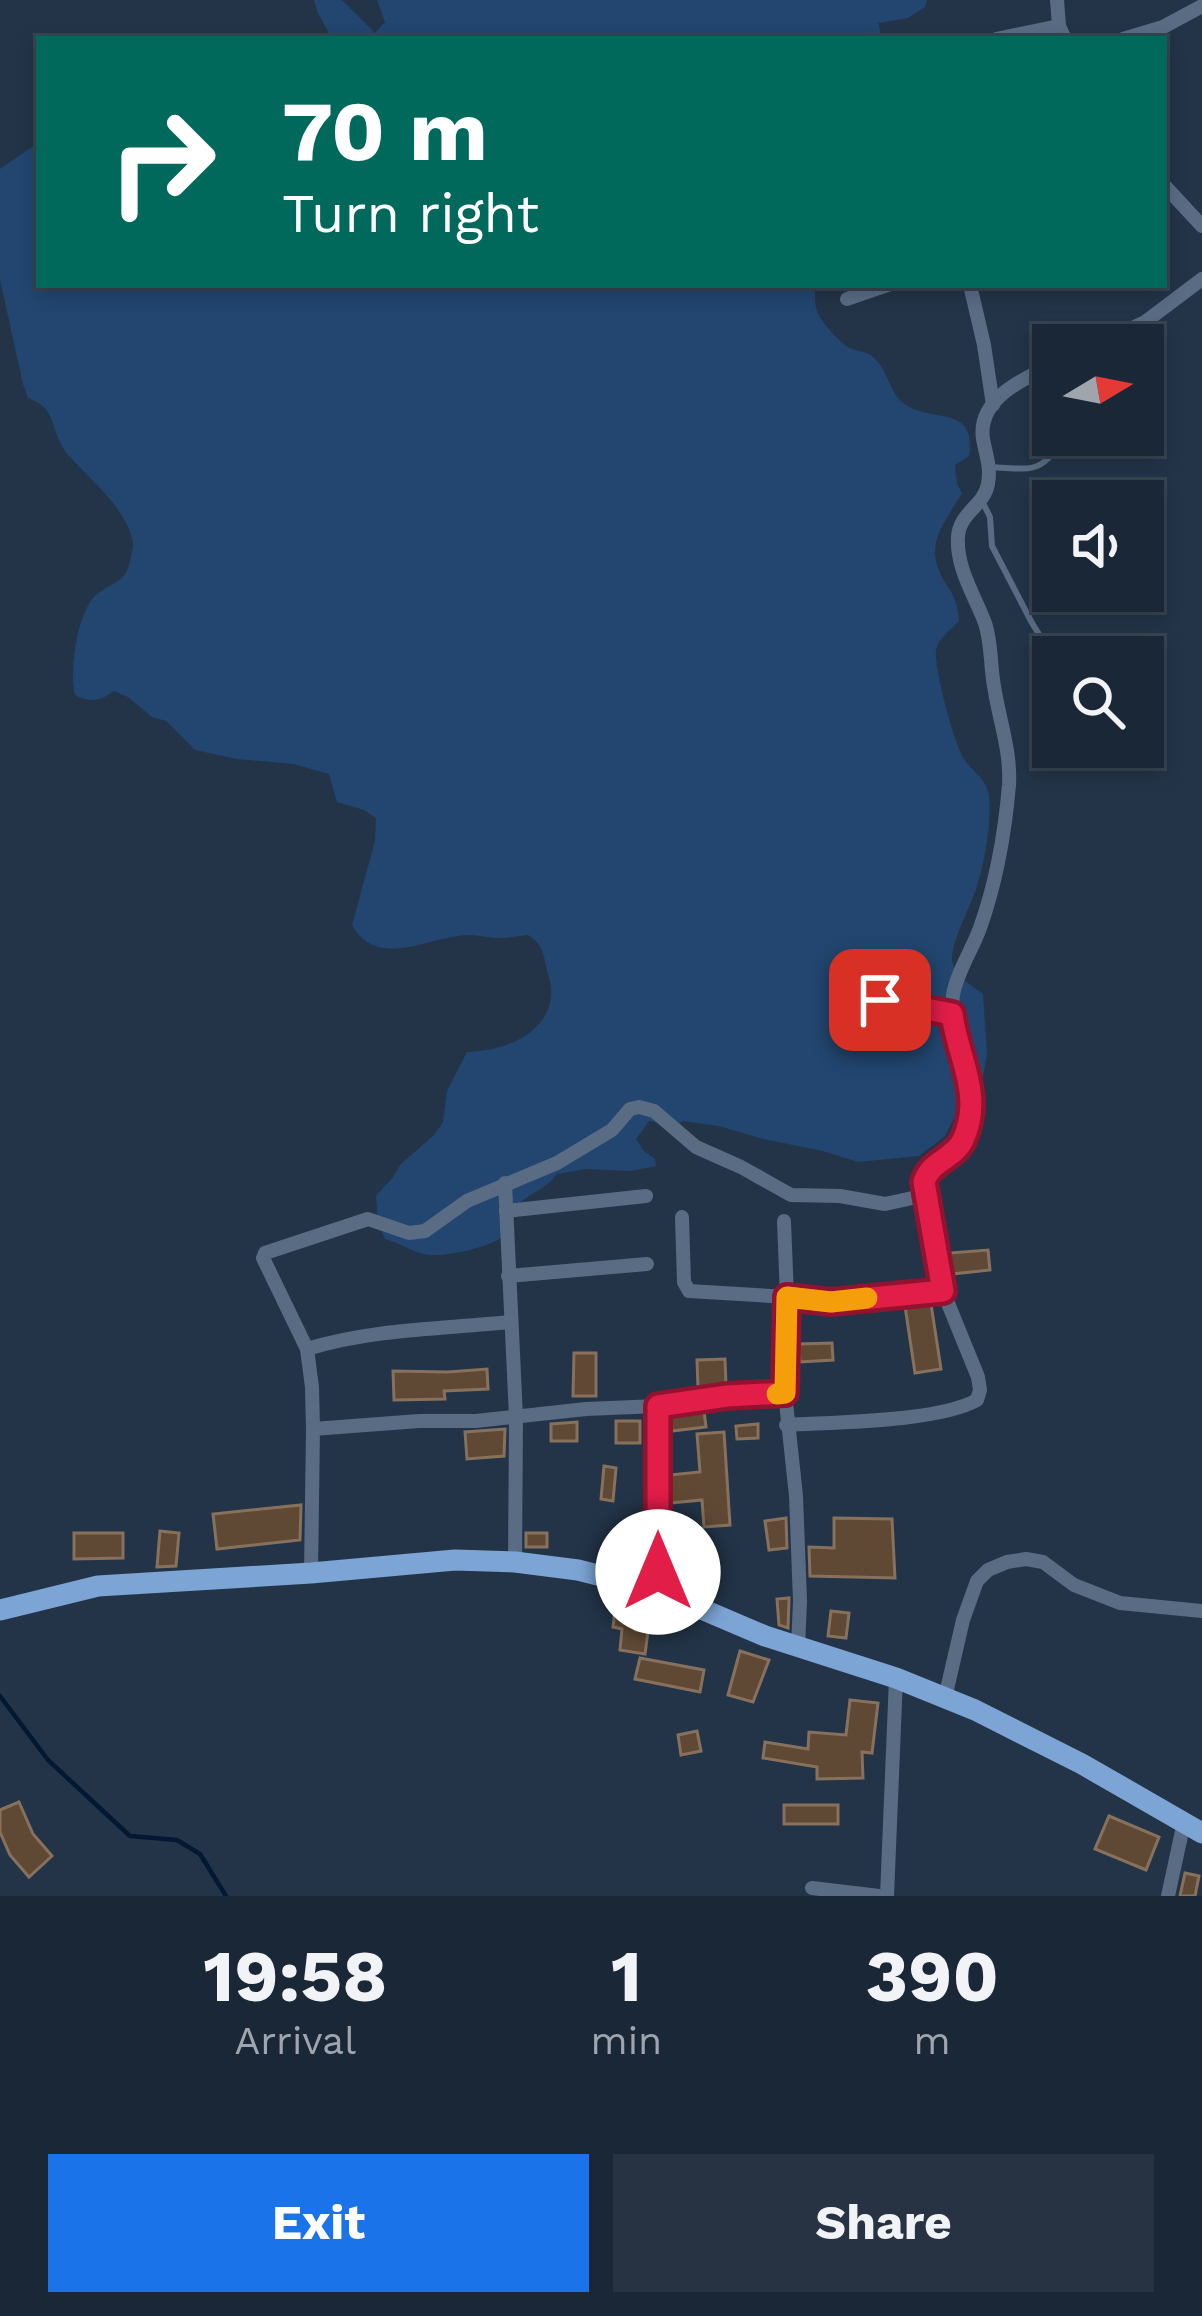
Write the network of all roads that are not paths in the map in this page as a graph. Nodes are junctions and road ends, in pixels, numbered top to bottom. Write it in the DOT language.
graph roads {
  1 [pos="1057,0"];
  2 [pos="1202,6"];
  3 [pos="1062,32"];
  4 [pos="1024,36"];
  5 [pos="1133,36"];
  6 [pos="1167,188"];
  7 [pos="1202,226"];
  8 [pos="1202,279"];
  9 [pos="879,288"];
  10 [pos="971,288"];
  11 [pos="847,299"];
  12 [pos="1141,324"];
  13 [pos="1032,375"];
  14 [pos="993,405"];
  15 [pos="1052,456"];
  16 [pos="989,466"];
  17 [pos="981,498"];
  18 [pos="1040,636"];
  19 [pos="843,992"];
  20 [pos="952,1014"];
  21 [pos="506,1184"];
  22 [pos="926,1195"];
  23 [pos="646,1196"];
  24 [pos="506,1211"];
  25 [pos="682,1217"];
  26 [pos="784,1221"];
  27 [pos="647,1264"];
  28 [pos="508,1276"];
  29 [pos="943,1291"];
  30 [pos="787,1297"];
  31 [pos="510,1322"];
  32 [pos="307,1348"];
  33 [pos="785,1393"];
  34 [pos="658,1406"];
  35 [pos="516,1417"];
  36 [pos="786,1425"];
  37 [pos="313,1430"];
  38 [pos="515,1562"];
  39 [pos="310,1573"];
  40 [pos="657,1591"];
  41 [pos="0,1610"];
  42 [pos="1202,1611"];
  43 [pos="798,1648"];
  44 [pos="896,1678"];
  45 [pos="945,1698"];
  46 [pos="1193,1827"];
  47 [pos="812,1888"];
  48 [pos="883,1896"];
  49 [pos="1168,1896"];
  1 -- 3 [label="street"];
  2 -- 5 [label="street"];
  3 -- 4 [label="street"];
  6 -- 7 [label="street"];
  8 -- 12 [label="street"];
  9 -- 11 [label="street"];
  10 -- 14 [label="street"];
  13 -- 14 [label="street"];
  14 -- 16 [label="street"];
  15 -- 16 [label="lane"];
  16 -- 17 [label="street"];
  17 -- 18 [label="lane"];
  17 -- 20 [label="street"];
  19 -- 20 [label="street"];
  20 -- 22 [label="street"];
  21 -- 22 [label="street"];
  21 -- 24 [label="street"];
  21 -- 32 [label="street"];
  22 -- 29 [label="street"];
  23 -- 24 [label="street"];
  24 -- 28 [label="street"];
  25 -- 30 [label="street"];
  26 -- 30 [label="street"];
  27 -- 28 [label="street"];
  28 -- 31 [label="street"];
  29 -- 30 [label="street"];
  29 -- 36 [label="street"];
  30 -- 33 [label="street"];
  31 -- 32 [label="street"];
  31 -- 35 [label="street"];
  32 -- 37 [label="street"];
  33 -- 34 [label="street"];
  33 -- 36 [label="street"];
  34 -- 35 [label="street"];
  34 -- 40 [label="street"];
  35 -- 37 [label="street"];
  35 -- 38 [label="street"];
  36 -- 43 [label="street"];
  37 -- 39 [label="street"];
  38 -- 39 [label="main road"];
  38 -- 40 [label="main road"];
  39 -- 41 [label="main road"];
  40 -- 43 [label="main road"];
  42 -- 45 [label="street"];
  43 -- 44 [label="main road"];
  44 -- 45 [label="main road"];
  44 -- 48 [label="street"];
  45 -- 46 [label="main road"];
  46 -- 49 [label="street"];
  47 -- 48 [label="street"];
}
